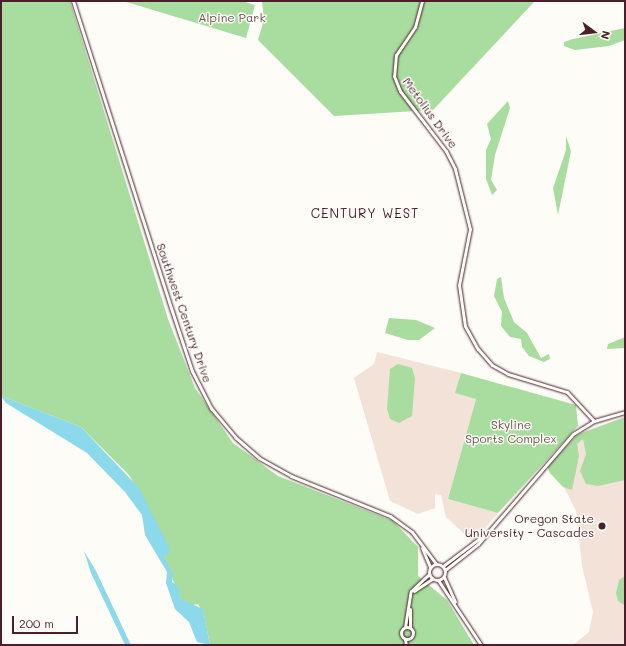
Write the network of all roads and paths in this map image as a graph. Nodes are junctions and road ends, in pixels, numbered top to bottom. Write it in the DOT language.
graph roads {
  1 [pos="73,1"];
  2 [pos="422,1"];
  3 [pos="625,412"];
  4 [pos="594,421"];
  5 [pos="485,534"];
  6 [pos="422,548"];
  7 [pos="436,564"];
  8 [pos="443,566"];
  9 [pos="430,567"];
  10 [pos="445,570"];
  11 [pos="429,574"];
  12 [pos="444,577"];
  13 [pos="432,579"];
  14 [pos="438,580"];
  15 [pos="455,603"];
  16 [pos="405,628"];
  17 [pos="410,628"];
  18 [pos="405,639"];
  19 [pos="410,639"];
  20 [pos="407,645"];
  21 [pos="481,645"];
  1 -- 6 [label="main road, Southwest Century Drive"];
  2 -- 4 [label="main road, Metolius Drive"];
  3 -- 4 [label="main road"];
  4 -- 5 [label="main road"];
  5 -- 8 [label="main road"];
  5 -- 10 [label="main road"];
  6 -- 7 [label="main road, Southwest Century Drive"];
  6 -- 9 [label="main road, Southwest Century Drive"];
  7 -- 8 [label="main road"];
  7 -- 9 [label="main road"];
  8 -- 10 [label="main road"];
  9 -- 11 [label="main road"];
  10 -- 12 [label="main road"];
  11 -- 13 [label="main road"];
  11 -- 16 [label="main road"];
  12 -- 14 [label="main road"];
  12 -- 15 [label="main road"];
  13 -- 14 [label="main road"];
  13 -- 17 [label="main road"];
  14 -- 15 [label="main road"];
  15 -- 21 [label="main road"];
  16 -- 17 [label="main road"];
  16 -- 18 [label="main road"];
  17 -- 19 [label="main road"];
  18 -- 19 [label="main road"];
  18 -- 20 [label="main road"];
  19 -- 20 [label="main road"];
}
